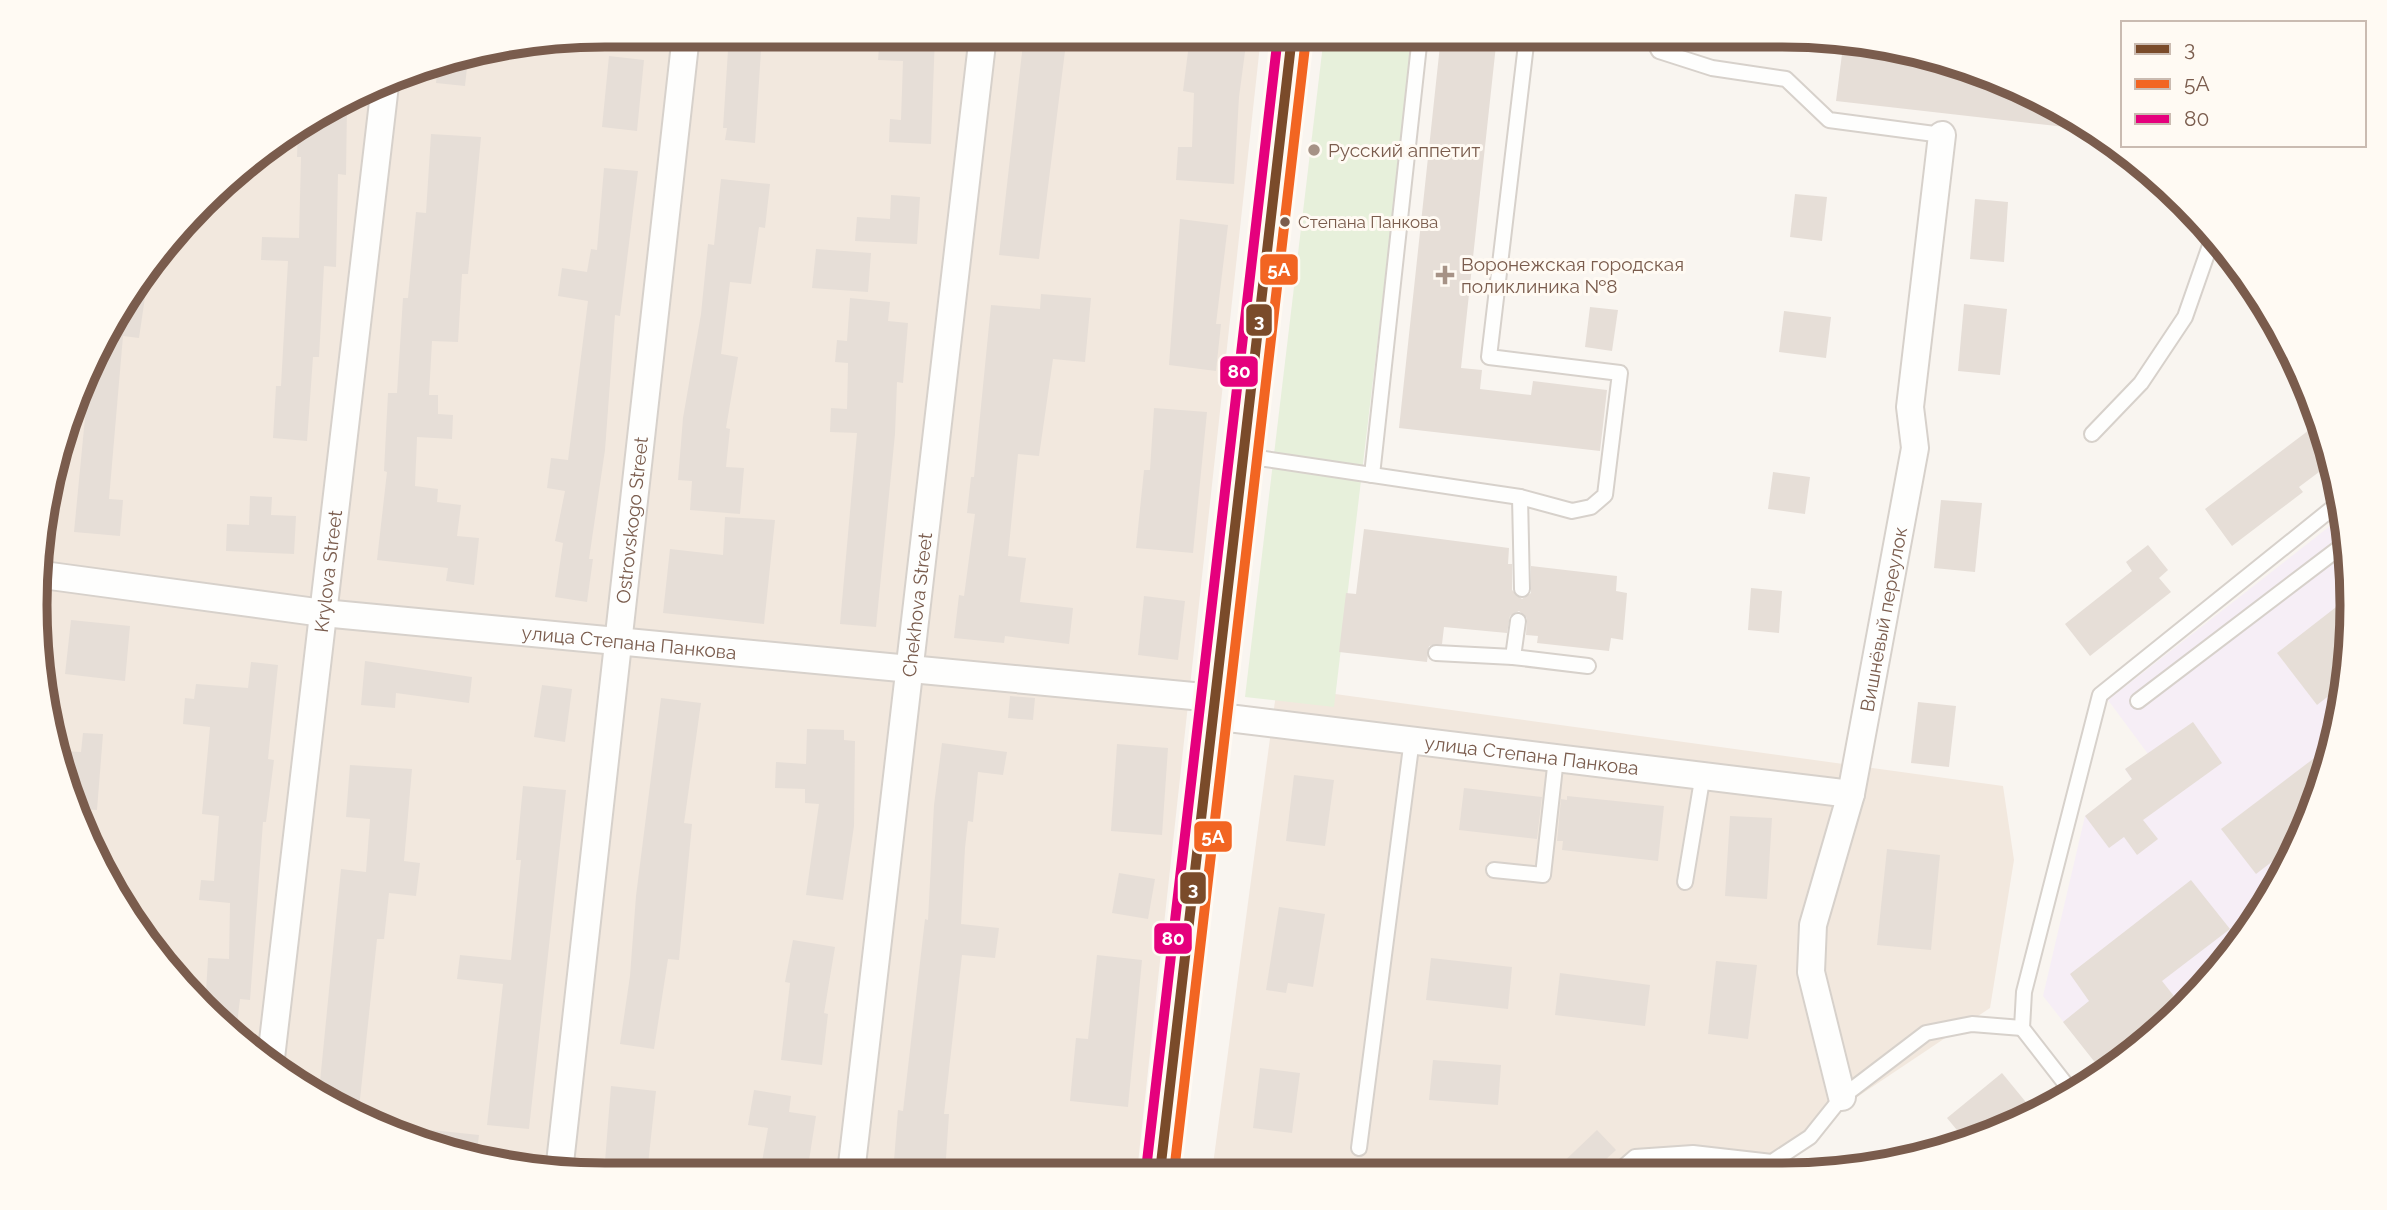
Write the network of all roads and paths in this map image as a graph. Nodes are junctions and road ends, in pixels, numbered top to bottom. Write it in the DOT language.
graph roads {
  1 [pos="685,47"];
  2 [pos="982,47"];
  3 [pos="1291,47"];
  4 [pos="1419,47"];
  5 [pos="1526,47"];
  6 [pos="1657,47"];
  7 [pos="384,94"];
  8 [pos="1942,135"];
  9 [pos="2209,247"];
  10 [pos="2092,434"];
  11 [pos="1244,456"];
  12 [pos="1373,475"];
  13 [pos="1520,497"];
  14 [pos="2331,509"];
  15 [pos="2337,550"];
  16 [pos="48,576"];
  17 [pos="1522,589"];
  18 [pos="323,613"];
  19 [pos="1517,621"];
  20 [pos="617,641"];
  21 [pos="1436,653"];
  22 [pos="1513,657"];
  23 [pos="1588,666"];
  24 [pos="908,670"];
  25 [pos="2138,701"];
  26 [pos="1213,707"];
  27 [pos="1412,739"];
  28 [pos="1556,758"];
  29 [pos="1703,774"];
  30 [pos="1851,794"];
  31 [pos="1494,870"];
  32 [pos="1685,882"];
  33 [pos="2022,1028"];
  34 [pos="272,1052"];
  35 [pos="2066,1085"];
  36 [pos="1842,1097"];
  37 [pos="1359,1148"];
  38 [pos="559,1161"];
  39 [pos="852,1163"];
  40 [pos="1161,1163"];
  41 [pos="1628,1163"];
  1 -- 20 [label="street, Ostrovskogo Street"];
  2 -- 24 [label="street, Chekhova Street"];
  3 -- 11 [label="street"];
  4 -- 12 [label="lane"];
  5 -- 13 [label="lane"];
  6 -- 8 [label="lane"];
  7 -- 18 [label="street, Krylova Street"];
  8 -- 30 [label="street, Вишнёвый переулок"];
  9 -- 10 [label="lane"];
  11 -- 12 [label="lane"];
  11 -- 26 [label="street"];
  12 -- 13 [label="lane"];
  13 -- 17 [label="lane"];
  14 -- 33 [label="lane"];
  15 -- 25 [label="lane"];
  16 -- 18 [label="street, улица Степана Панкова"];
  18 -- 20 [label="street, улица Степана Панкова"];
  18 -- 34 [label="street, Krylova Street"];
  19 -- 22 [label="lane"];
  20 -- 24 [label="street, улица Степана Панкова"];
  20 -- 38 [label="street, Ostrovskogo Street"];
  21 -- 22 [label="lane"];
  22 -- 23 [label="lane"];
  24 -- 26 [label="street, улица Степана Панкова"];
  24 -- 39 [label="street, Chekhova Street"];
  26 -- 27 [label="street, улица Степана Панкова"];
  26 -- 40 [label="street"];
  27 -- 28 [label="street, улица Степана Панкова"];
  27 -- 37 [label="lane"];
  28 -- 29 [label="street, улица Степана Панкова"];
  28 -- 31 [label="lane"];
  29 -- 30 [label="street, улица Степана Панкова"];
  29 -- 32 [label="lane"];
  30 -- 36 [label="street, Вишнёвый переулок"];
  33 -- 35 [label="lane"];
  33 -- 36 [label="lane"];
  36 -- 41 [label="lane"];
}
